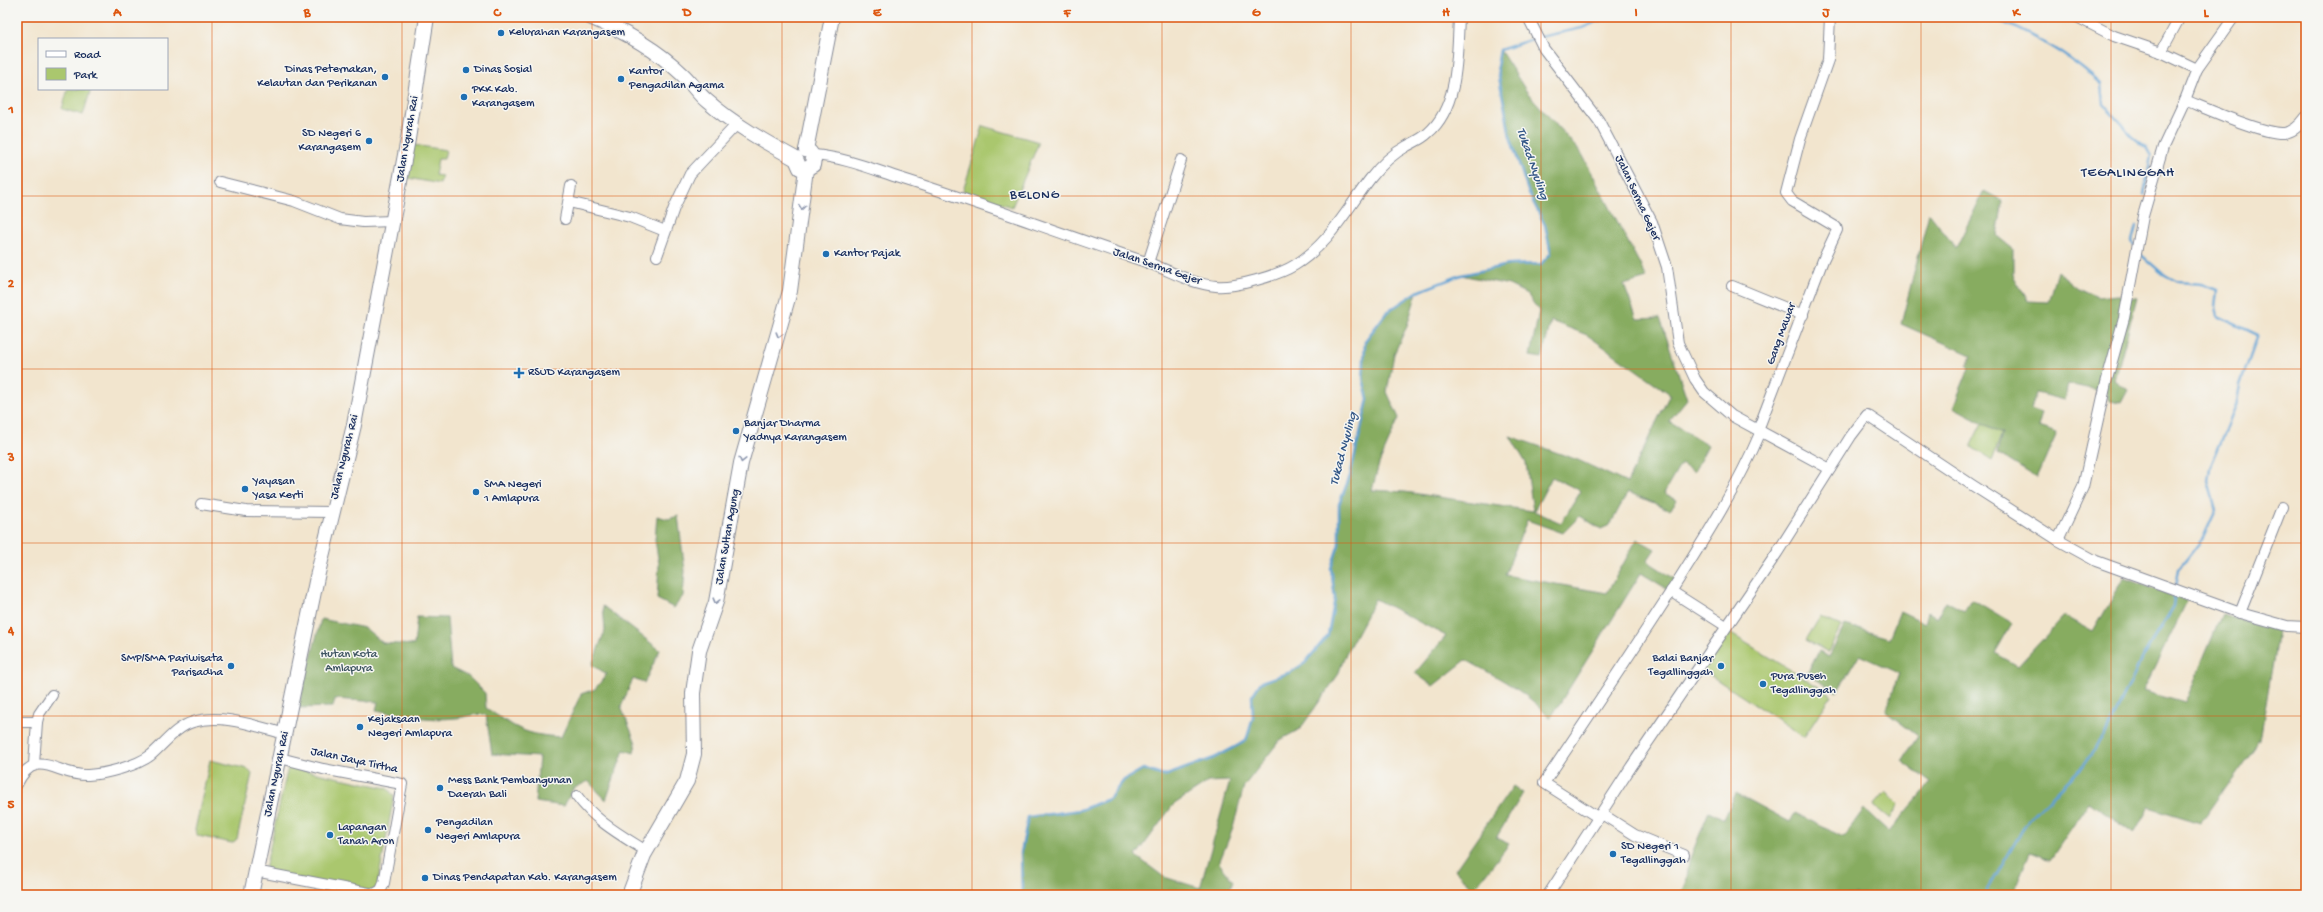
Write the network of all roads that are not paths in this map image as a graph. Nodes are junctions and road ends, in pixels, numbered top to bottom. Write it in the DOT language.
graph roads {
  1 [pos="427,17"];
  2 [pos="590,17"];
  3 [pos="832,17"];
  4 [pos="1459,17"];
  5 [pos="1528,17"];
  6 [pos="1830,17"];
  7 [pos="2077,17"];
  8 [pos="2180,17"];
  9 [pos="2234,17"];
  10 [pos="2160,52"];
  11 [pos="2197,69"];
  12 [pos="2185,100"];
  13 [pos="2306,117"];
  14 [pos="737,124"];
  15 [pos="807,159"];
  16 [pos="1181,160"];
  17 [pos="220,182"];
  18 [pos="571,186"];
  19 [pos="569,202"];
  20 [pos="565,219"];
  21 [pos="393,221"];
  22 [pos="665,231"];
  23 [pos="656,256"];
  24 [pos="1148,263"];
  25 [pos="1732,286"];
  26 [pos="1803,314"];
  27 [pos="1759,431"];
  28 [pos="1830,469"];
  29 [pos="201,504"];
  30 [pos="2282,507"];
  31 [pos="332,512"];
  32 [pos="2058,540"];
  33 [pos="1671,591"];
  34 [pos="2240,613"];
  35 [pos="1726,626"];
  36 [pos="2306,627"];
  37 [pos="52,695"];
  38 [pos="17,722"];
  39 [pos="37,722"];
  40 [pos="286,734"];
  41 [pos="280,758"];
  42 [pos="34,764"];
  43 [pos="17,782"];
  44 [pos="578,796"];
  45 [pos="1601,816"];
  46 [pos="646,852"];
  47 [pos="1684,855"];
  48 [pos="255,871"];
  49 [pos="251,895"];
  50 [pos="629,895"];
  51 [pos="1548,895"];
  1 -- 21 [label="street, Jalan Ngurah Rai"];
  2 -- 14 [label="street"];
  3 -- 15 [label="street, Jalan Sultan Agung"];
  4 -- 24 [label="street, Jalan Serma Gejer"];
  5 -- 27 [label="street, Jalan Serma Gejer"];
  6 -- 26 [label="street, Gang Mawar"];
  7 -- 10 [label="street"];
  8 -- 10 [label="street"];
  9 -- 11 [label="street"];
  10 -- 11 [label="street"];
  11 -- 12 [label="street"];
  12 -- 13 [label="street"];
  12 -- 32 [label="street"];
  14 -- 15 [label="street"];
  14 -- 22 [label="street"];
  15 -- 24 [label="street, Jalan Serma Gejer"];
  15 -- 46 [label="street, Jalan Sultan Agung, one-way"];
  16 -- 24 [label="street"];
  17 -- 21 [label="street"];
  18 -- 19 [label="street"];
  19 -- 20 [label="street"];
  19 -- 22 [label="street"];
  21 -- 31 [label="street, Jalan Ngurah Rai"];
  22 -- 23 [label="street"];
  25 -- 26 [label="street"];
  26 -- 27 [label="street, Gang Mawar"];
  27 -- 28 [label="street, Jalan Serma Gejer"];
  27 -- 33 [label="street, Gang Mawar"];
  28 -- 32 [label="street"];
  28 -- 35 [label="street"];
  29 -- 31 [label="street"];
  30 -- 34 [label="street"];
  31 -- 40 [label="street, Jalan Ngurah Rai"];
  32 -- 34 [label="street"];
  33 -- 35 [label="street"];
  33 -- 45 [label="street, Gang Mawar"];
  34 -- 36 [label="street"];
  35 -- 45 [label="street"];
  37 -- 39 [label="street"];
  38 -- 39 [label="street"];
  39 -- 42 [label="street"];
  40 -- 41 [label="street, Jalan Ngurah Rai"];
  40 -- 42 [label="street"];
  41 -- 48 [label="street, Jalan Ngurah Rai"];
  41 -- 48 [label="street, Jalan Jaya Tirtha"];
  42 -- 43 [label="street"];
  44 -- 46 [label="street"];
  45 -- 47 [label="street"];
  45 -- 51 [label="street"];
  46 -- 50 [label="street, Jalan Sultan Agung"];
  48 -- 49 [label="street, Jalan Ngurah Rai"];
}
